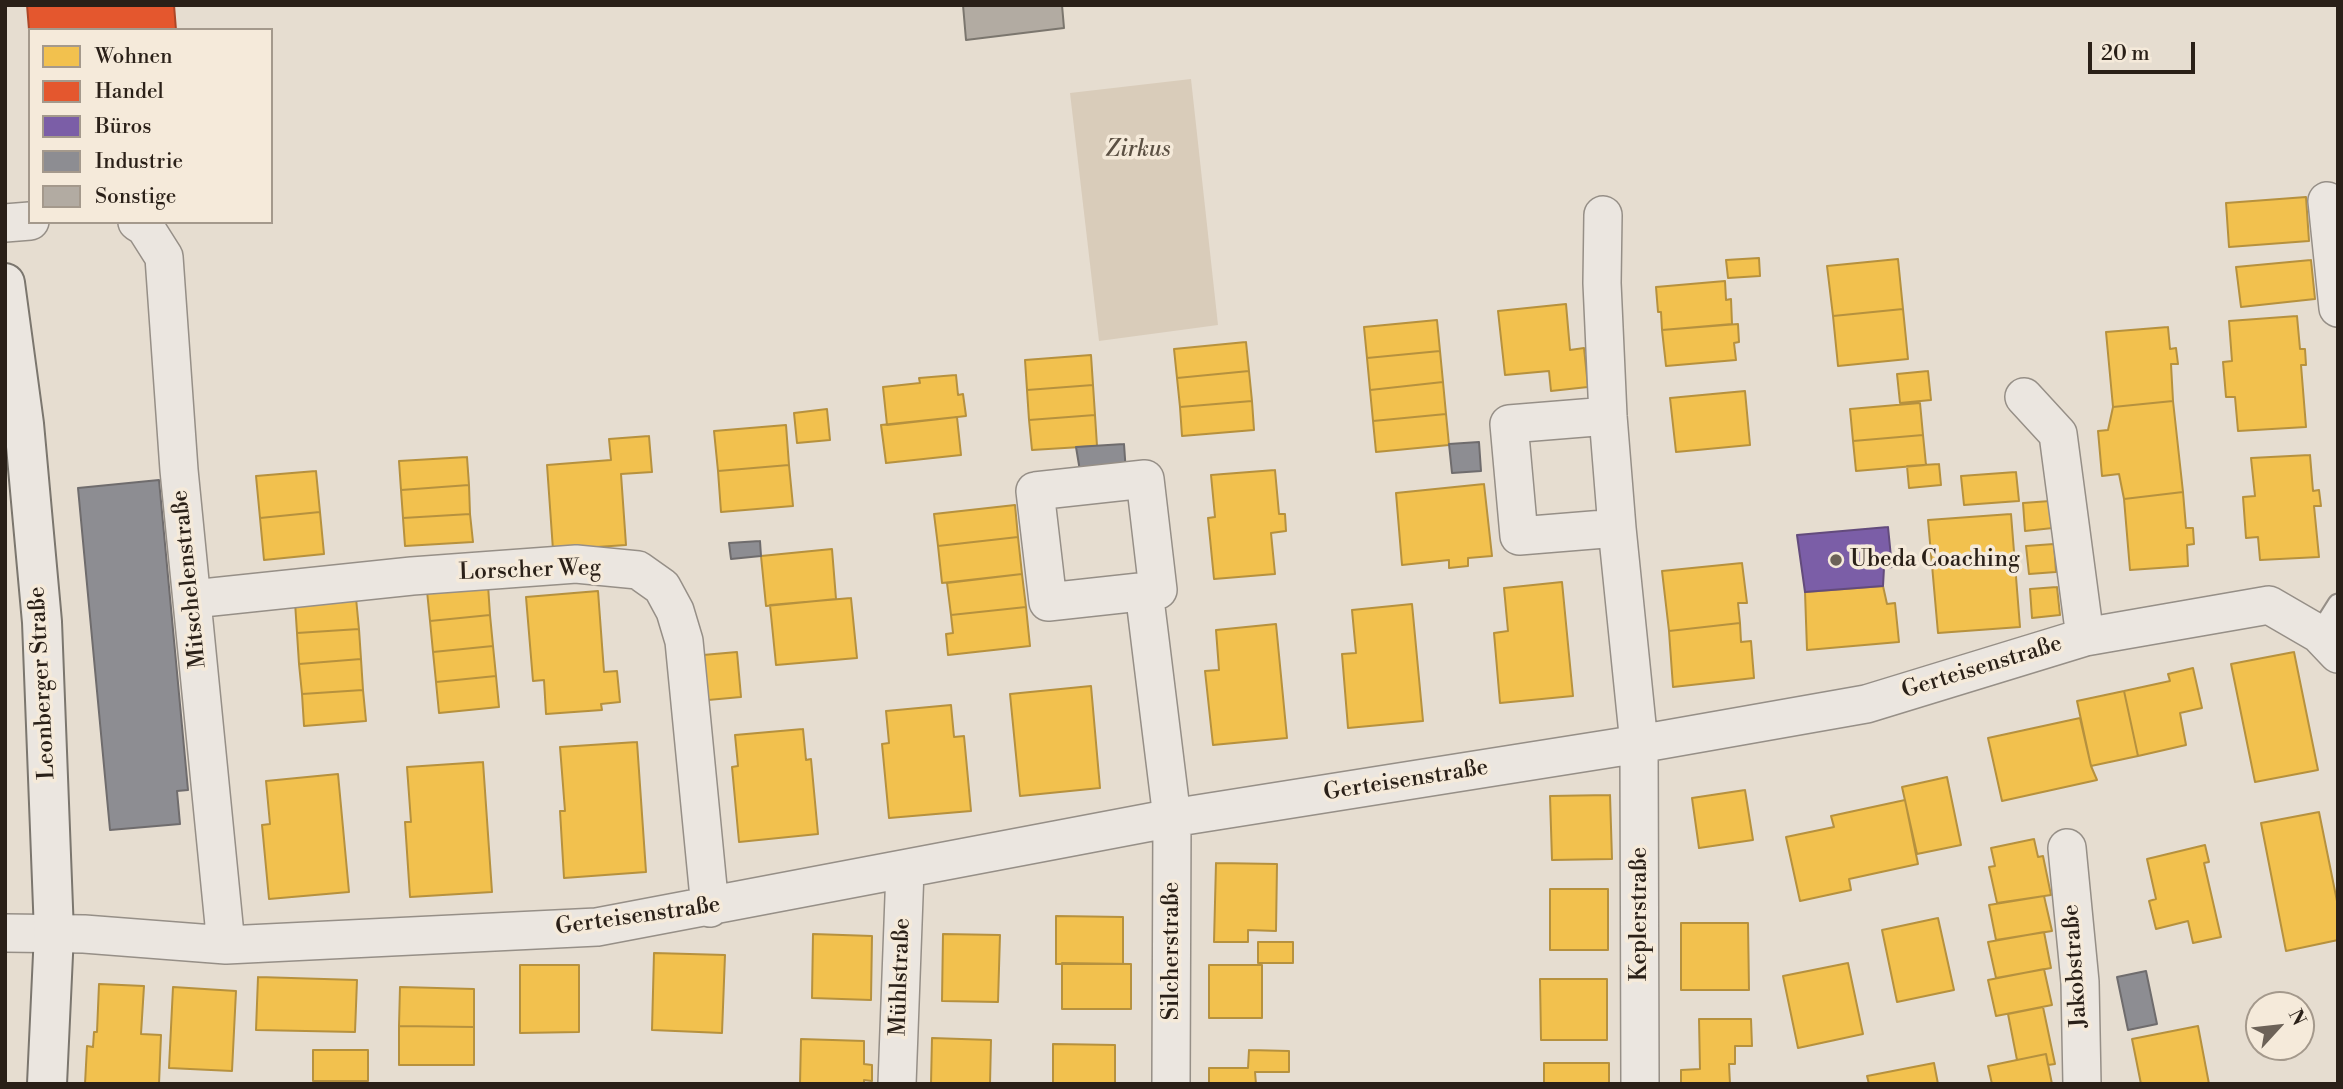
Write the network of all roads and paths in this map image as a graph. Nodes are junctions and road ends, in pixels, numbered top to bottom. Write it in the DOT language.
graph roads {
  1 [pos="2327,201"];
  2 [pos="1603,215"];
  3 [pos="28,221"];
  4 [pos="5,223"];
  5 [pos="140,224"];
  6 [pos="5,283"];
  7 [pos="2338,308"];
  8 [pos="2024,397"];
  9 [pos="1608,416"];
  10 [pos="1616,528"];
  11 [pos="1144,591"];
  12 [pos="192,599"];
  13 [pos="2332,631"];
  14 [pos="2085,637"];
  15 [pos="1639,744"];
  16 [pos="1172,818"];
  17 [pos="2067,848"];
  18 [pos="905,870"];
  19 [pos="710,908"];
  20 [pos="5,933"];
  21 [pos="54,933"];
  22 [pos="226,945"];
  23 [pos="47,1084"];
  24 [pos="897,1084"];
  25 [pos="1171,1084"];
  26 [pos="1640,1084"];
  27 [pos="2081,1084"];
  1 -- 7 [label="street"];
  2 -- 9 [label="street"];
  3 -- 4 [label="street"];
  5 -- 12 [label="street, Mitschelenstraße"];
  6 -- 21 [label="main road, Leonberger Straße"];
  8 -- 14 [label="street"];
  9 -- 10 [label="street"];
  9 -- 10 [label="street"];
  10 -- 15 [label="street"];
  11 -- 16 [label="street"];
  12 -- 19 [label="street, Lorscher Weg"];
  12 -- 22 [label="street, Mitschelenstraße"];
  13 -- 14 [label="street, Gerteisenstraße"];
  14 -- 15 [label="street, Gerteisenstraße"];
  15 -- 16 [label="street, Gerteisenstraße"];
  15 -- 26 [label="street, Keplerstraße"];
  16 -- 18 [label="street, Gerteisenstraße"];
  16 -- 25 [label="street, Silcherstraße"];
  17 -- 27 [label="street, Jakobstraße"];
  18 -- 19 [label="street, Gerteisenstraße"];
  18 -- 24 [label="street, Mühlstraße"];
  19 -- 22 [label="street, Gerteisenstraße"];
  20 -- 21 [label="street, Gerteisenstraße"];
  21 -- 22 [label="street, Gerteisenstraße"];
  21 -- 23 [label="main road, Leonberger Straße"];
}
